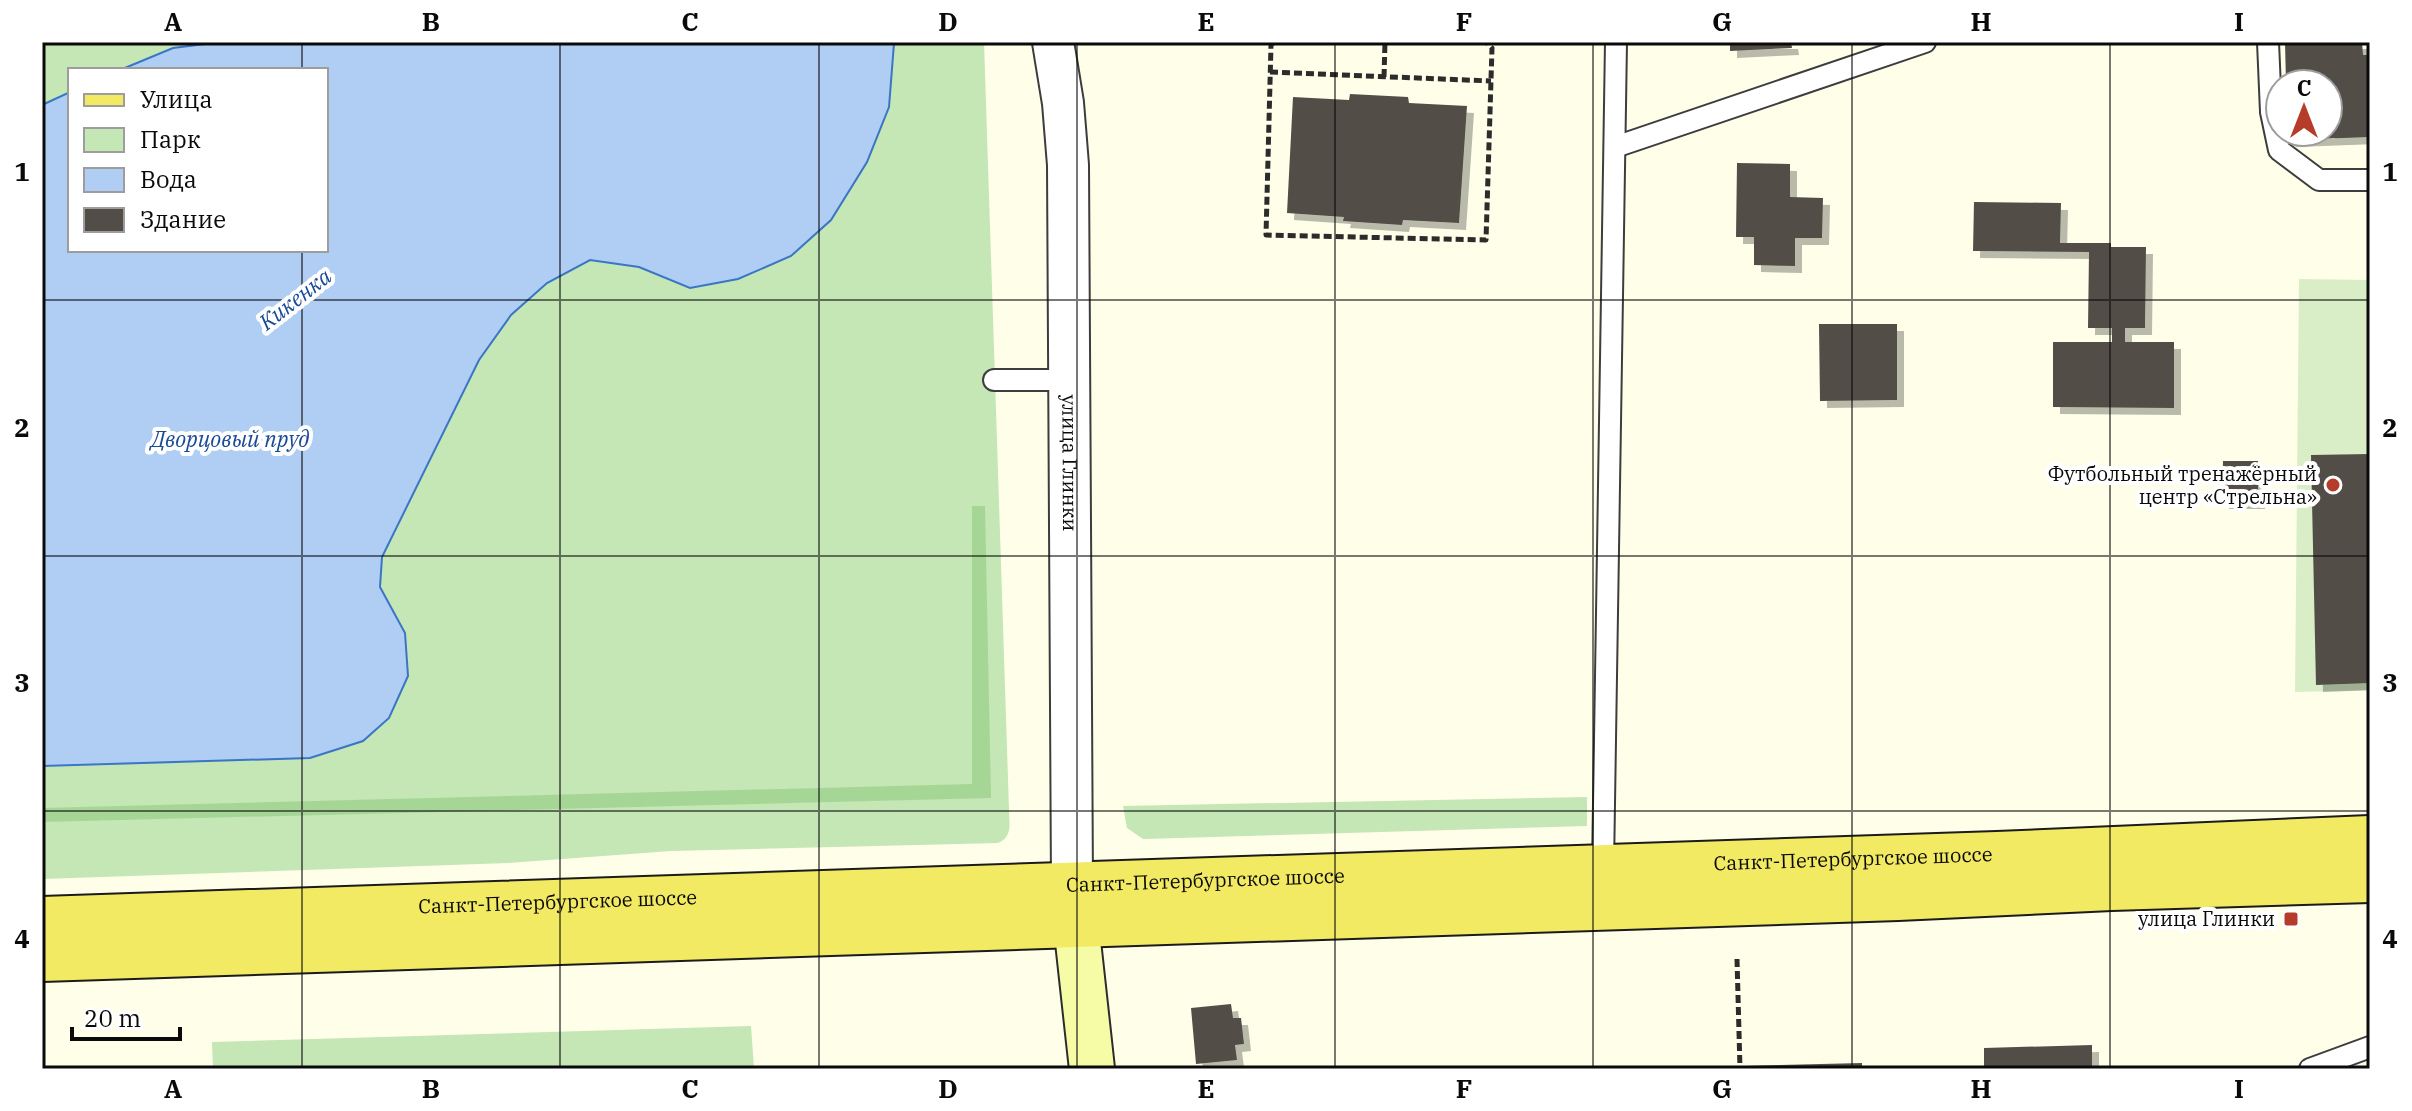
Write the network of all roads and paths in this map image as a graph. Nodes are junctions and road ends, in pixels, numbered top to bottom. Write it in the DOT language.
graph roads {
  1 [pos="1053,42"];
  2 [pos="1274,42"];
  3 [pos="1385,42"];
  4 [pos="1486,42"];
  5 [pos="1616,42"];
  6 [pos="1925,42"];
  7 [pos="2268,42"];
  8 [pos="1270,72"];
  9 [pos="1384,77"];
  10 [pos="1491,81"];
  11 [pos="1615,147"];
  12 [pos="2370,180"];
  13 [pos="994,380"];
  14 [pos="1071,380"];
  15 [pos="2370,838"];
  16 [pos="1603,867"];
  17 [pos="2370,880"];
  18 [pos="1074,905"];
  19 [pos="42,919"];
  20 [pos="190,934"];
  21 [pos="42,959"];
  22 [pos="1737,959"];
  23 [pos="2370,1047"];
  24 [pos="1092,1069"];
  25 [pos="1740,1069"];
  26 [pos="2310,1069"];
  1 -- 14 [label="street, улица Глинки"];
  2 -- 8 [label="path"];
  3 -- 9 [label="path"];
  4 -- 10 [label="path"];
  5 -- 11 [label="lane"];
  6 -- 11 [label="lane"];
  7 -- 12 [label="lane"];
  8 -- 9 [label="path"];
  8 -- 10 [label="path"];
  9 -- 10 [label="path"];
  11 -- 16 [label="lane"];
  13 -- 14 [label="lane"];
  14 -- 18 [label="street, улица Глинки"];
  15 -- 16 [label="main road, Санкт-Петербургское шоссе"];
  16 -- 18 [label="main road, Санкт-Петербургское шоссе"];
  17 -- 18 [label="main road, Санкт-Петербургское шоссе"];
  18 -- 20 [label="main road, Санкт-Петербургское шоссе"];
  18 -- 24 [label="main road"];
  19 -- 20 [label="main road, Санкт-Петербургское шоссе"];
  20 -- 21 [label="main road, Санкт-Петербургское шоссе"];
  22 -- 25 [label="path"];
  23 -- 26 [label="lane"];
}
